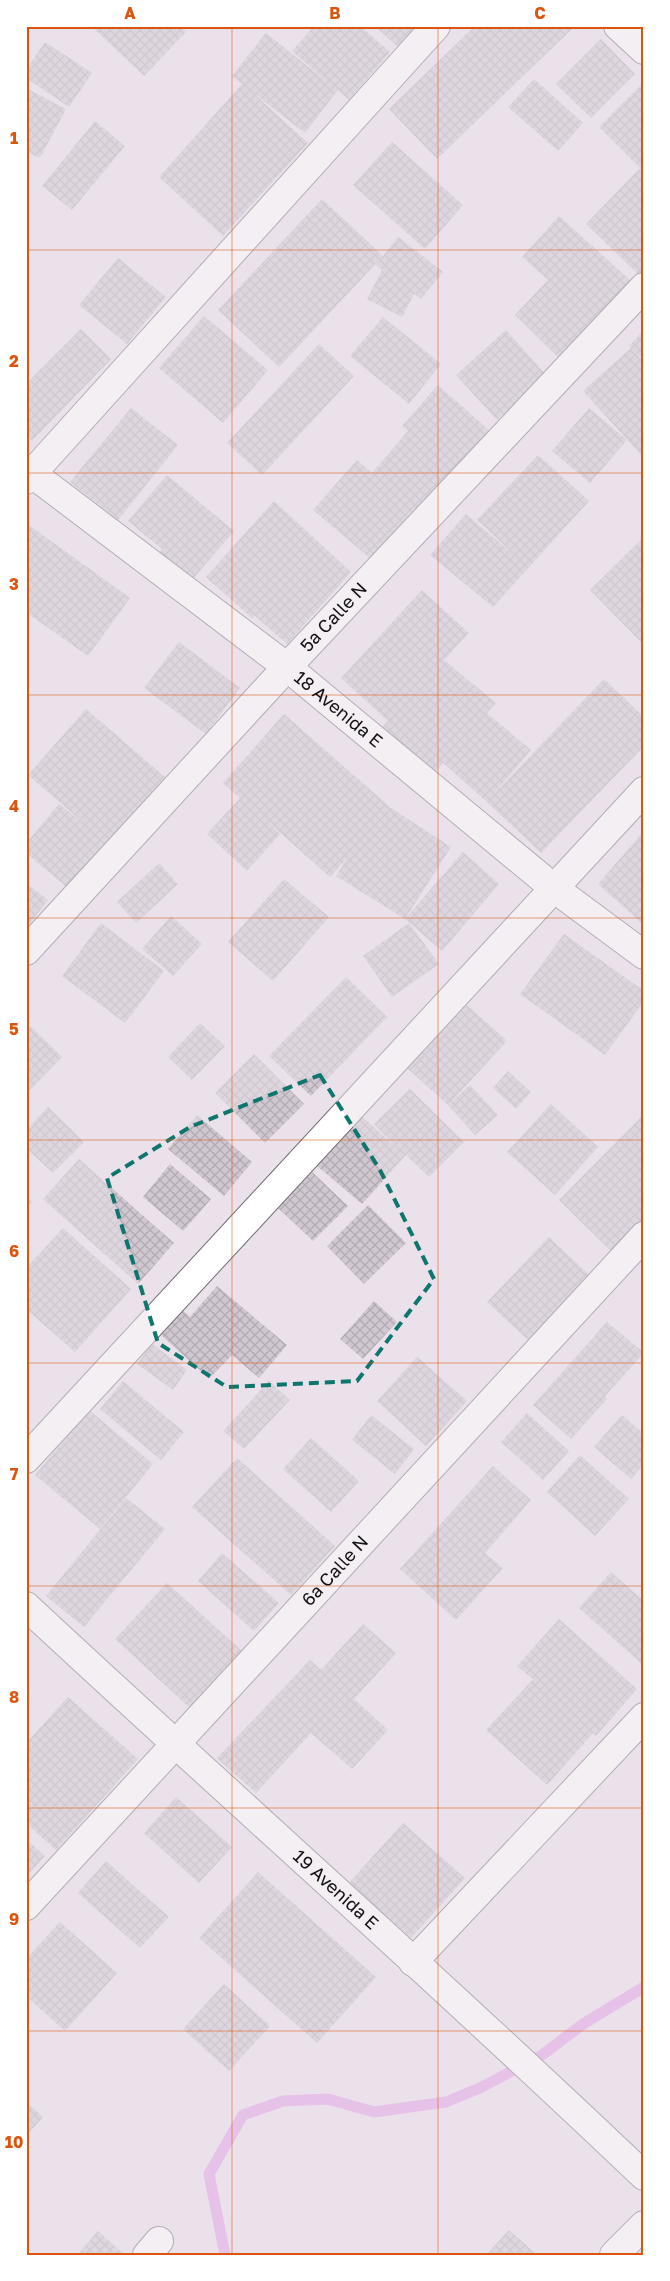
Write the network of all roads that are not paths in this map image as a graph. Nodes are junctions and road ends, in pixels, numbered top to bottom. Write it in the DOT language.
graph roads {
  1 [pos="436,26"];
  2 [pos="618,26"];
  3 [pos="644,50"];
  4 [pos="644,287"];
  5 [pos="28,475"];
  6 [pos="287,667"];
  7 [pos="644,791"];
  8 [pos="555,888"];
  9 [pos="26,951"];
  10 [pos="644,955"];
  11 [pos="644,1236"];
  12 [pos="26,1459"];
  13 [pos="26,1606"];
  14 [pos="644,1718"];
  15 [pos="175,1744"];
  16 [pos="26,1906"];
  17 [pos="413,1962"];
  18 [pos="644,2176"];
  19 [pos="644,2225"];
  20 [pos="614,2255"];
  1 -- 5 [label="street"];
  2 -- 3 [label="street"];
  4 -- 6 [label="street, 5a Calle N"];
  5 -- 6 [label="street, 18 Avenida E"];
  6 -- 8 [label="street, 18 Avenida E"];
  6 -- 9 [label="street, 5a Calle N"];
  7 -- 8 [label="street"];
  8 -- 10 [label="street, 18 Avenida E"];
  8 -- 12 [label="street"];
  11 -- 15 [label="street, 6a Calle N"];
  13 -- 15 [label="street, 19 Avenida E"];
  14 -- 17 [label="street"];
  15 -- 16 [label="street, 6a Calle N"];
  15 -- 17 [label="street, 19 Avenida E"];
  17 -- 18 [label="street, 19 Avenida E"];
  19 -- 20 [label="street"];
}
